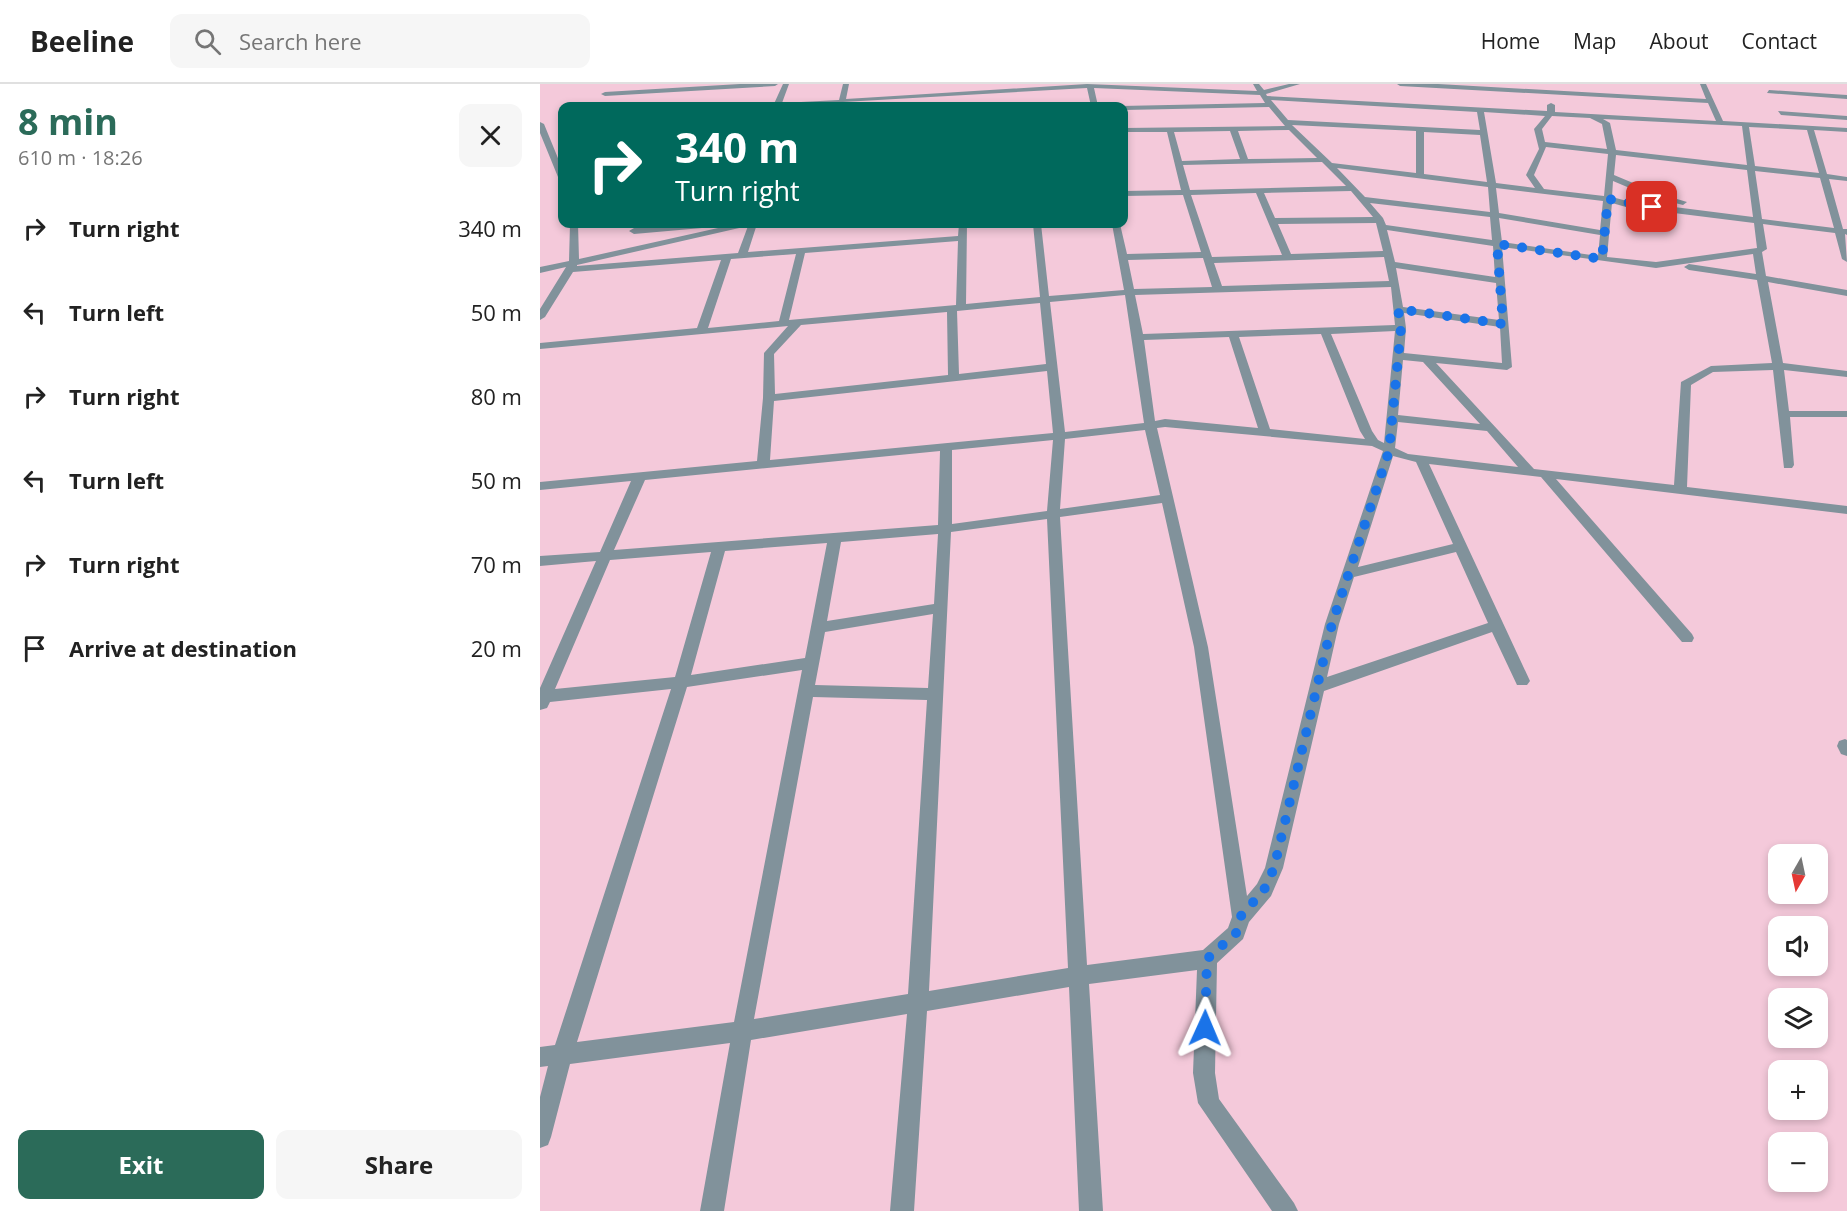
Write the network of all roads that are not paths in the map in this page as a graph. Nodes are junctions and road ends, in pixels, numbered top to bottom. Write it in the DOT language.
graph roads {
  1 [pos="609,84"];
  2 [pos="775,84"];
  3 [pos="786,84"];
  4 [pos="846,84"];
  5 [pos="1256,84"];
  6 [pos="1295,84"];
  7 [pos="1395,84"];
  8 [pos="1400,84"];
  9 [pos="1703,84"];
  10 [pos="1764,84"];
  11 [pos="739,85"];
  12 [pos="1090,85"];
  13 [pos="1445,85"];
  14 [pos="1029,87"];
  15 [pos="1496,87"];
  16 [pos="1550,88"];
  17 [pos="1844,97"];
  18 [pos="909,98"];
  19 [pos="1266,99"];
  20 [pos="1710,101"];
  21 [pos="779,102"];
  22 [pos="842,102"];
  23 [pos="908,102"];
  24 [pos="1093,102"];
  25 [pos="1775,103"];
  26 [pos="1393,104"];
  27 [pos="1847,106"];
  28 [pos="1128,108"];
  29 [pos="1480,109"];
  30 [pos="1551,113"];
  31 [pos="1590,115"];
  32 [pos="1847,118"];
  33 [pos="1720,122"];
  34 [pos="540,124"];
  35 [pos="1745,124"];
  36 [pos="1289,125"];
  37 [pos="1788,126"];
  38 [pos="1810,128"];
  39 [pos="1170,129"];
  40 [pos="1233,129"];
  41 [pos="1128,130"];
  42 [pos="1420,130"];
  43 [pos="1847,130"];
  44 [pos="1484,133"];
  45 [pos="544,139"];
  46 [pos="1542,144"];
  47 [pos="1612,152"];
  48 [pos="558,153"];
  49 [pos="553,154"];
  50 [pos="1245,161"];
  51 [pos="1327,162"];
  52 [pos="1180,163"];
  53 [pos="558,165"];
  54 [pos="1752,168"];
  55 [pos="1610,176"];
  56 [pos="1823,176"];
  57 [pos="1420,177"];
  58 [pos="1847,179"];
  59 [pos="1492,186"];
  60 [pos="1353,188"];
  61 [pos="1259,190"];
  62 [pos="1186,192"];
  63 [pos="1542,192"];
  64 [pos="1128,194"];
  65 [pos="1362,199"];
  66 [pos="1608,199"];
  67 [pos="1495,215"];
  68 [pos="1273,221"];
  69 [pos="1759,221"];
  70 [pos="1382,223"];
  71 [pos="574,228"];
  72 [pos="631,228"];
  73 [pos="728,228"];
  74 [pos="752,228"];
  75 [pos="963,228"];
  76 [pos="1037,228"];
  77 [pos="1117,228"];
  78 [pos="1843,232"];
  79 [pos="1605,233"];
  80 [pos="962,238"];
  81 [pos="1497,244"];
  82 [pos="801,251"];
  83 [pos="1757,251"];
  84 [pos="609,254"];
  85 [pos="742,256"];
  86 [pos="727,257"];
  87 [pos="1123,257"];
  88 [pos="1207,257"];
  89 [pos="1288,258"];
  90 [pos="1389,259"];
  91 [pos="1602,259"];
  92 [pos="1847,259"];
  93 [pos="1656,265"];
  94 [pos="572,266"];
  95 [pos="540,270"];
  96 [pos="1762,278"];
  97 [pos="1500,281"];
  98 [pos="1395,284"];
  99 [pos="1218,290"];
  100 [pos="1130,292"];
  101 [pos="1847,293"];
  102 [pos="1044,300"];
  103 [pos="957,308"];
  104 [pos="1398,309"];
  105 [pos="540,317"];
  106 [pos="797,323"];
  107 [pos="783,324"];
  108 [pos="1503,324"];
  109 [pos="1401,328"];
  110 [pos="1324,331"];
  111 [pos="701,332"];
  112 [pos="1233,334"];
  113 [pos="1138,337"];
  114 [pos="540,346"];
  115 [pos="1398,356"];
  116 [pos="1427,360"];
  117 [pos="1778,366"];
  118 [pos="1051,367"];
  119 [pos="1847,374"];
  120 [pos="954,378"];
  121 [pos="769,398"];
  122 [pos="1784,414"];
  123 [pos="1847,414"];
  124 [pos="1392,418"];
  125 [pos="1150,424"];
  126 [pos="1488,428"];
  127 [pos="1265,433"];
  128 [pos="1059,436"];
  129 [pos="1374,443"];
  130 [pos="946,447"];
  131 [pos="1389,451"];
  132 [pos="1421,459"];
  133 [pos="763,465"];
  134 [pos="1788,465"];
  135 [pos="1530,472"];
  136 [pos="1545,474"];
  137 [pos="640,476"];
  138 [pos="540,486"];
  139 [pos="1680,490"];
  140 [pos="1167,498"];
  141 [pos="1847,510"];
  142 [pos="1053,513"];
  143 [pos="945,529"];
  144 [pos="835,538"];
  145 [pos="720,546"];
  146 [pos="1461,546"];
  147 [pos="604,555"];
  148 [pos="540,561"];
  149 [pos="1348,574"];
  150 [pos="941,608"];
  151 [pos="1497,626"];
  152 [pos="818,628"];
  153 [pos="1687,638"];
  154 [pos="811,663"];
  155 [pos="1522,681"];
  156 [pos="681,682"];
  157 [pos="1317,687"];
  158 [pos="805,691"];
  159 [pos="936,694"];
  160 [pos="541,700"];
  161 [pos="1241,916"];
  162 [pos="1207,959"];
  163 [pos="1078,976"];
  164 [pos="918,1002"];
  165 [pos="742,1031"];
  166 [pos="562,1055"];
  167 [pos="540,1058"];
  168 [pos="540,1137"];
  169 [pos="712,1211"];
  170 [pos="902,1211"];
  171 [pos="1091,1211"];
  172 [pos="1286,1211"];
  1 -- 11 [label="street"];
  2 -- 11 [label="street"];
  3 -- 21 [label="street"];
  4 -- 22 [label="street"];
  5 -- 19 [label="street"];
  6 -- 19 [label="street"];
  7 -- 26 [label="street"];
  8 -- 13 [label="street"];
  9 -- 20 [label="street"];
  10 -- 25 [label="street"];
  12 -- 14 [label="street"];
  12 -- 19 [label="street"];
  12 -- 24 [label="street"];
  13 -- 15 [label="street"];
  14 -- 18 [label="street"];
  15 -- 16 [label="street"];
  16 -- 20 [label="street"];
  16 -- 30 [label="street"];
  17 -- 25 [label="street"];
  17 -- 27 [label="street"];
  18 -- 22 [label="street"];
  18 -- 23 [label="street"];
  19 -- 26 [label="street"];
  19 -- 28 [label="street"];
  19 -- 36 [label="street"];
  20 -- 33 [label="street"];
  25 -- 32 [label="street"];
  25 -- 37 [label="street"];
  26 -- 29 [label="street"];
  29 -- 30 [label="street"];
  29 -- 44 [label="street"];
  30 -- 31 [label="street"];
  30 -- 46 [label="street"];
  31 -- 33 [label="street"];
  31 -- 47 [label="street"];
  33 -- 35 [label="street"];
  34 -- 45 [label="street"];
  35 -- 37 [label="street"];
  35 -- 54 [label="street"];
  36 -- 40 [label="street"];
  36 -- 42 [label="street"];
  36 -- 51 [label="street"];
  37 -- 38 [label="street"];
  38 -- 43 [label="street"];
  38 -- 56 [label="street"];
  39 -- 40 [label="street"];
  39 -- 41 [label="street"];
  39 -- 52 [label="street"];
  40 -- 50 [label="street"];
  42 -- 44 [label="street"];
  42 -- 57 [label="street"];
  44 -- 59 [label="street"];
  45 -- 49 [label="street"];
  46 -- 47 [label="street"];
  46 -- 63 [label="street"];
  47 -- 54 [label="street"];
  47 -- 55 [label="street"];
  48 -- 49 [label="street"];
  49 -- 53 [label="street"];
  50 -- 51 [label="street"];
  50 -- 52 [label="street"];
  51 -- 57 [label="street"];
  51 -- 60 [label="street"];
  52 -- 62 [label="street"];
  54 -- 56 [label="street"];
  54 -- 69 [label="street"];
  55 -- 66 [label="street"];
  55 -- 69 [label="street"];
  56 -- 58 [label="street"];
  56 -- 78 [label="street"];
  57 -- 59 [label="street"];
  59 -- 63 [label="street"];
  59 -- 67 [label="street"];
  60 -- 61 [label="street"];
  60 -- 65 [label="street"];
  61 -- 62 [label="street"];
  61 -- 68 [label="street"];
  62 -- 64 [label="street"];
  62 -- 88 [label="street"];
  63 -- 66 [label="street"];
  65 -- 67 [label="street"];
  65 -- 70 [label="street"];
  66 -- 69 [label="street"];
  66 -- 79 [label="street"];
  67 -- 79 [label="street"];
  67 -- 81 [label="street"];
  68 -- 70 [label="street"];
  68 -- 89 [label="street"];
  69 -- 78 [label="street"];
  69 -- 83 [label="street"];
  70 -- 81 [label="street"];
  70 -- 90 [label="street"];
  71 -- 94 [label="street"];
  72 -- 84 [label="street"];
  73 -- 84 [label="street"];
  74 -- 85 [label="street"];
  75 -- 80 [label="street"];
  76 -- 102 [label="street"];
  77 -- 87 [label="street"];
  78 -- 92 [label="street"];
  79 -- 91 [label="street"];
  80 -- 82 [label="street"];
  80 -- 103 [label="street"];
  81 -- 91 [label="street"];
  81 -- 97 [label="street"];
  82 -- 85 [label="street"];
  82 -- 107 [label="street"];
  83 -- 93 [label="street"];
  83 -- 96 [label="street"];
  84 -- 94 [label="street"];
  85 -- 86 [label="street"];
  86 -- 94 [label="street"];
  86 -- 111 [label="street"];
  87 -- 88 [label="street"];
  87 -- 100 [label="street"];
  88 -- 89 [label="street"];
  88 -- 99 [label="street"];
  89 -- 90 [label="street"];
  90 -- 97 [label="street"];
  90 -- 98 [label="street"];
  91 -- 93 [label="street"];
  93 -- 96 [label="street"];
  94 -- 95 [label="street"];
  94 -- 105 [label="street"];
  96 -- 101 [label="street"];
  96 -- 117 [label="street"];
  97 -- 108 [label="street"];
  98 -- 99 [label="street"];
  98 -- 104 [label="street"];
  99 -- 100 [label="street"];
  100 -- 102 [label="street"];
  100 -- 113 [label="street"];
  102 -- 103 [label="street"];
  102 -- 118 [label="street"];
  103 -- 106 [label="street"];
  103 -- 120 [label="street"];
  104 -- 108 [label="street"];
  104 -- 109 [label="street"];
  106 -- 107 [label="street"];
  106 -- 121 [label="street"];
  107 -- 111 [label="street"];
  108 -- 116 [label="street"];
  109 -- 110 [label="street"];
  109 -- 115 [label="street"];
  110 -- 112 [label="street"];
  110 -- 129 [label="street"];
  111 -- 114 [label="street"];
  112 -- 113 [label="street"];
  112 -- 127 [label="street"];
  113 -- 125 [label="street"];
  115 -- 116 [label="street"];
  115 -- 124 [label="street"];
  116 -- 126 [label="street"];
  117 -- 119 [label="street"];
  117 -- 122 [label="street"];
  117 -- 139 [label="street"];
  118 -- 120 [label="street"];
  118 -- 128 [label="street"];
  120 -- 121 [label="street"];
  121 -- 133 [label="street"];
  122 -- 123 [label="street"];
  122 -- 134 [label="street"];
  124 -- 126 [label="street"];
  124 -- 131 [label="street"];
  125 -- 127 [label="street"];
  125 -- 128 [label="street"];
  125 -- 140 [label="street"];
  126 -- 135 [label="street"];
  127 -- 129 [label="street"];
  128 -- 130 [label="street"];
  128 -- 142 [label="street"];
  129 -- 131 [label="street"];
  130 -- 133 [label="street"];
  130 -- 143 [label="street"];
  131 -- 132 [label="street"];
  131 -- 149 [label="street"];
  132 -- 135 [label="street"];
  132 -- 146 [label="street"];
  133 -- 137 [label="street"];
  135 -- 136 [label="street"];
  136 -- 139 [label="street"];
  136 -- 153 [label="street"];
  137 -- 138 [label="street"];
  137 -- 147 [label="street"];
  139 -- 141 [label="street"];
  140 -- 142 [label="street"];
  140 -- 161 [label="street"];
  142 -- 143 [label="street"];
  142 -- 163 [label="street"];
  143 -- 144 [label="street"];
  143 -- 150 [label="street"];
  144 -- 145 [label="street"];
  144 -- 152 [label="street"];
  145 -- 147 [label="street"];
  145 -- 156 [label="street"];
  146 -- 149 [label="street"];
  146 -- 151 [label="street"];
  147 -- 148 [label="street"];
  147 -- 160 [label="street"];
  149 -- 157 [label="street"];
  150 -- 152 [label="street"];
  150 -- 159 [label="street"];
  151 -- 155 [label="street"];
  151 -- 157 [label="street"];
  152 -- 154 [label="street"];
  154 -- 156 [label="street"];
  154 -- 158 [label="street"];
  156 -- 160 [label="street"];
  156 -- 166 [label="street"];
  157 -- 161 [label="street"];
  158 -- 159 [label="street"];
  158 -- 165 [label="street"];
  159 -- 164 [label="street"];
  161 -- 162 [label="street"];
  162 -- 163 [label="street"];
  162 -- 172 [label="street"];
  163 -- 164 [label="street"];
  163 -- 171 [label="street"];
  164 -- 165 [label="street"];
  164 -- 170 [label="street"];
  165 -- 166 [label="street"];
  165 -- 169 [label="street"];
  166 -- 167 [label="street"];
  166 -- 168 [label="street"];
}
